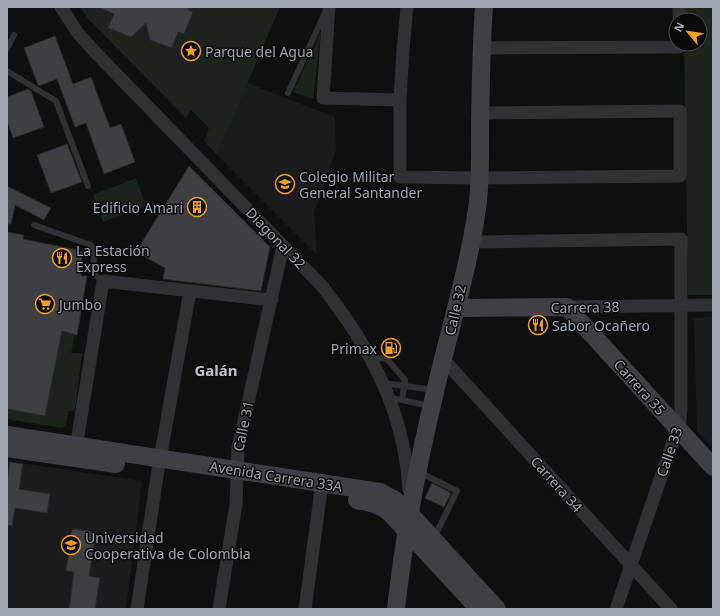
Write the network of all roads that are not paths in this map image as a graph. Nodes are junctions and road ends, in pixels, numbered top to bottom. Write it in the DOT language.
graph roads {
  1 [pos="61,7"];
  2 [pos="329,7"];
  3 [pos="407,7"];
  4 [pos="484,7"];
  5 [pos="14,35"];
  6 [pos="668,46"];
  7 [pos="481,48"];
  8 [pos="7,49"];
  9 [pos="7,71"];
  10 [pos="288,93"];
  11 [pos="400,100"];
  12 [pos="481,113"];
  13 [pos="480,178"];
  14 [pos="88,186"];
  15 [pos="34,225"];
  16 [pos="471,242"];
  17 [pos="284,246"];
  18 [pos="103,281"];
  19 [pos="190,291"];
  20 [pos="272,300"];
  21 [pos="682,305"];
  22 [pos="713,305"];
  23 [pos="567,307"];
  24 [pos="456,308"];
  25 [pos="370,357"];
  26 [pos="443,359"];
  27 [pos="383,383"];
  28 [pos="404,386"];
  29 [pos="388,397"];
  30 [pos="434,398"];
  31 [pos="402,400"];
  32 [pos="677,428"];
  33 [pos="7,435"];
  34 [pos="7,448"];
  35 [pos="76,451"];
  36 [pos="159,464"];
  37 [pos="713,467"];
  38 [pos="418,472"];
  39 [pos="237,476"];
  40 [pos="321,488"];
  41 [pos="409,522"];
  42 [pos="433,539"];
  43 [pos="438,565"];
  44 [pos="631,565"];
  45 [pos="400,576"];
  46 [pos="137,609"];
  47 [pos="219,609"];
  48 [pos="305,609"];
  49 [pos="396,609"];
  50 [pos="479,609"];
  51 [pos="497,609"];
  52 [pos="616,609"];
  53 [pos="670,609"];
  1 -- 17 [label="street, Diagonal 32"];
  2 -- 10 [label="lane"];
  2 -- 11 [label="street"];
  3 -- 11 [label="street"];
  4 -- 7 [label="street, Calle 32"];
  5 -- 8 [label="lane"];
  6 -- 7 [label="street"];
  7 -- 12 [label="street, Calle 32"];
  9 -- 14 [label="lane"];
  11 -- 13 [label="street"];
  12 -- 13 [label="street, Calle 32"];
  12 -- 13 [label="street"];
  13 -- 16 [label="street, Calle 32"];
  15 -- 18 [label="lane"];
  16 -- 21 [label="street, Calle 33"];
  16 -- 24 [label="street, Calle 32"];
  17 -- 20 [label="street, Calle 31"];
  17 -- 25 [label="street, Diagonal 32"];
  18 -- 19 [label="street"];
  18 -- 35 [label="street"];
  19 -- 20 [label="street"];
  19 -- 36 [label="street"];
  20 -- 39 [label="street, Calle 31"];
  21 -- 22 [label="street, Carrera 38"];
  21 -- 23 [label="street, Carrera 38"];
  21 -- 32 [label="street, Calle 33"];
  23 -- 24 [label="street, Carrera 38"];
  23 -- 32 [label="street, Carrera 35"];
  24 -- 26 [label="street, Calle 32"];
  25 -- 27 [label="street, Diagonal 32"];
  25 -- 28 [label="lane"];
  26 -- 30 [label="street, Calle 32"];
  26 -- 44 [label="street, Carrera 34"];
  27 -- 28 [label="lane"];
  27 -- 29 [label="street, Diagonal 32"];
  28 -- 30 [label="lane"];
  28 -- 31 [label="lane"];
  29 -- 31 [label="lane"];
  29 -- 41 [label="street, Diagonal 32"];
  30 -- 31 [label="lane"];
  30 -- 38 [label="street, Calle 32"];
  32 -- 37 [label="street, Carrera 35"];
  32 -- 44 [label="street, Calle 33"];
  33 -- 35 [label="street, Avenida Carrera 33A"];
  34 -- 35 [label="street, Avenida Carrera 33A"];
  35 -- 36 [label="street, Avenida Carrera 33A"];
  36 -- 39 [label="street, Avenida Carrera 33A"];
  36 -- 46 [label="street"];
  38 -- 41 [label="street, Calle 32"];
  38 -- 42 [label="lane"];
  39 -- 40 [label="street, Avenida Carrera 33A"];
  39 -- 47 [label="street, Calle 31"];
  40 -- 41 [label="street, Avenida Carrera 33A"];
  40 -- 48 [label="street"];
  41 -- 42 [label="street, Avenida Carrera 33A"];
  41 -- 43 [label="street, Avenida Carrera 33A"];
  41 -- 45 [label="street, Calle 32"];
  42 -- 51 [label="street, Avenida Carrera 33A"];
  43 -- 45 [label="street"];
  43 -- 50 [label="street, Avenida Carrera 33A"];
  44 -- 52 [label="street, Calle 33"];
  44 -- 53 [label="street, Carrera 34"];
  45 -- 49 [label="street, Calle 32"];
}
